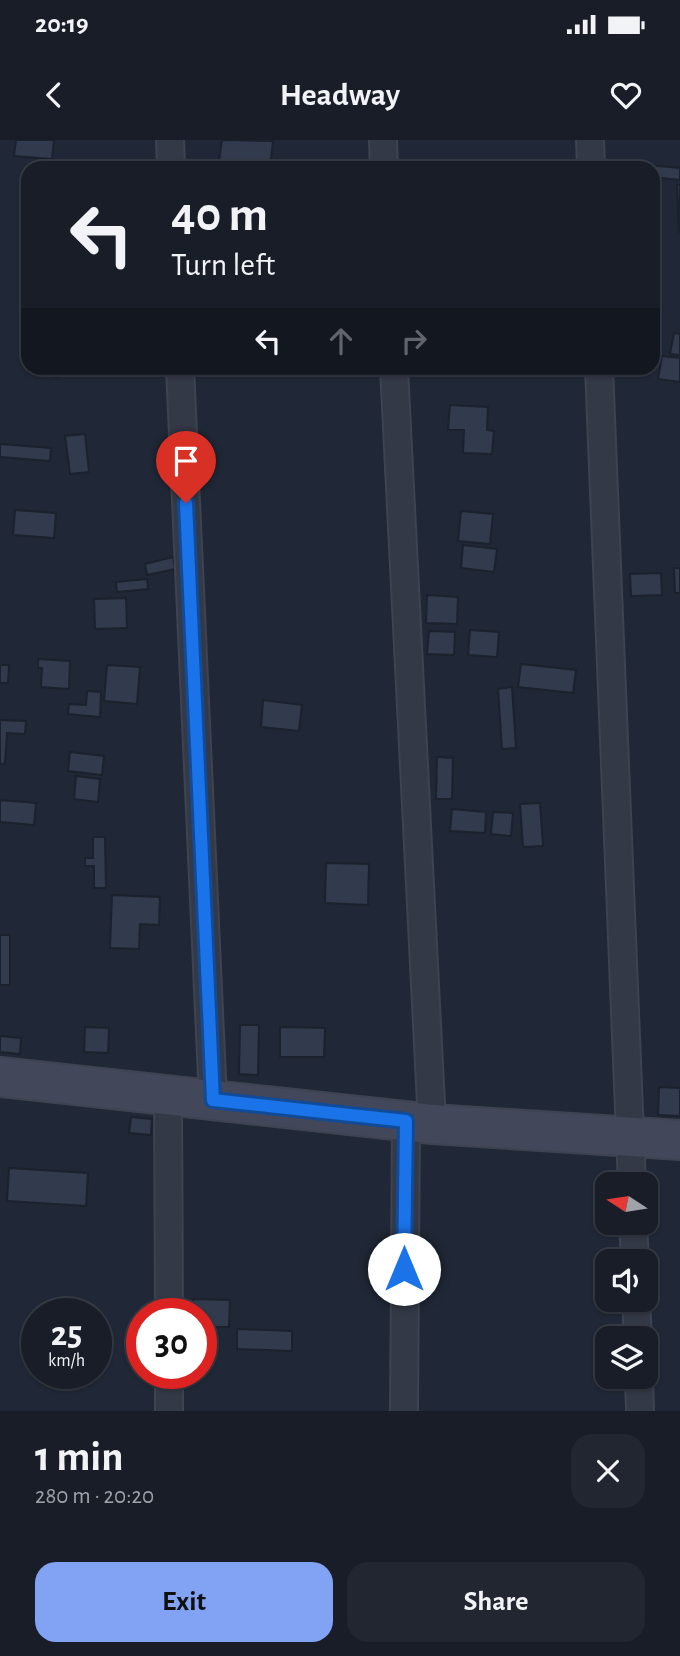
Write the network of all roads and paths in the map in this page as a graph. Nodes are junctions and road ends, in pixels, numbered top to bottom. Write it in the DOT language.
graph roads {
  1 [pos="170,140"];
  2 [pos="383,140"];
  3 [pos="590,140"];
  4 [pos="171,161"];
  5 [pos="384,161"];
  6 [pos="591,161"];
  7 [pos="180,375"];
  8 [pos="394,375"];
  9 [pos="599,375"];
  10 [pos="0,1076"];
  11 [pos="168,1095"];
  12 [pos="213,1100"];
  13 [pos="419,1123"];
  14 [pos="630,1137"];
  15 [pos="680,1140"];
  16 [pos="631,1172"];
  17 [pos="169,1298"];
  18 [pos="169,1389"];
  19 [pos="639,1389"];
  20 [pos="169,1411"];
  21 [pos="404,1411"];
  22 [pos="640,1411"];
  1 -- 4 [label="street"];
  2 -- 5 [label="street"];
  3 -- 6 [label="street"];
  7 -- 12 [label="street"];
  8 -- 13 [label="street"];
  9 -- 14 [label="street"];
  10 -- 11 [label="main road"];
  11 -- 12 [label="main road"];
  11 -- 17 [label="street"];
  12 -- 13 [label="main road"];
  13 -- 14 [label="main road"];
  13 -- 21 [label="street"];
  14 -- 15 [label="main road"];
  14 -- 16 [label="street"];
  18 -- 20 [label="street"];
  19 -- 22 [label="street"];
}
